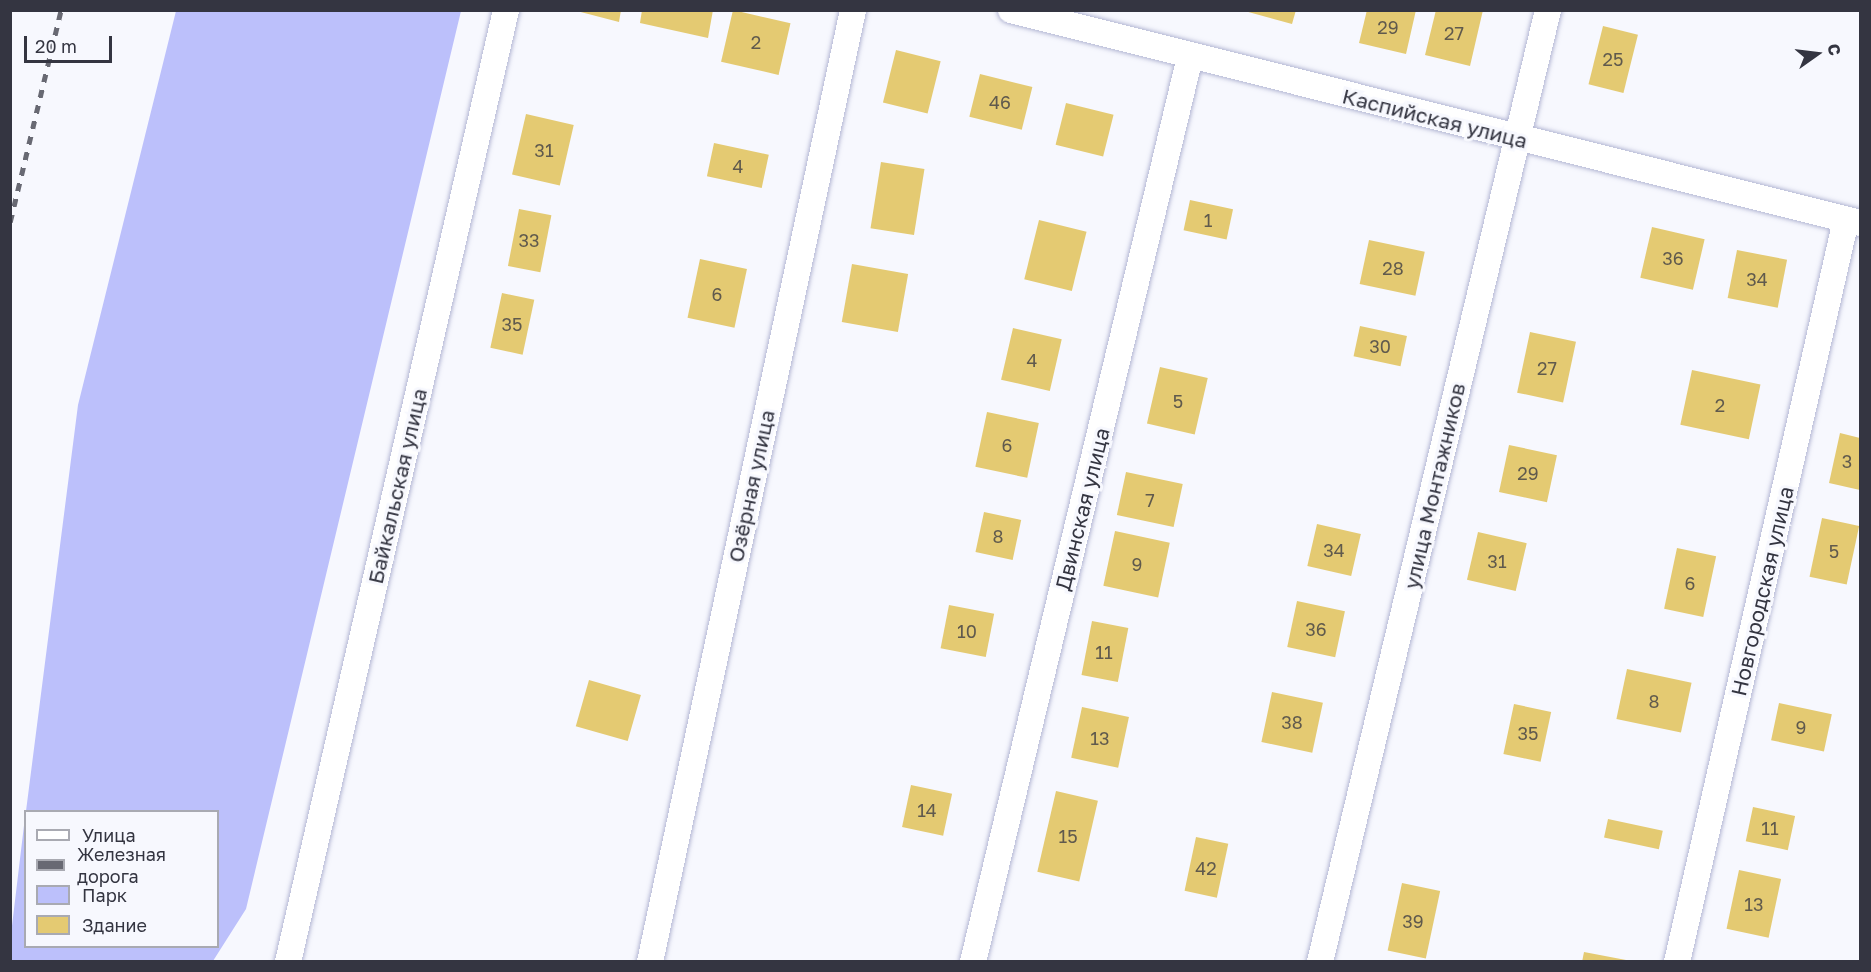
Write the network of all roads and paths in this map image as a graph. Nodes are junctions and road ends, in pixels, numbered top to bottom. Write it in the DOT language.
graph roads {
  1 [pos="506,10"];
  2 [pos="853,10"];
  3 [pos="1011,10"];
  4 [pos="1548,10"];
  5 [pos="1190,57"];
  6 [pos="1518,139"];
  7 [pos="1853,221"];
  8 [pos="288,962"];
  9 [pos="650,962"];
  10 [pos="973,962"];
  11 [pos="1320,962"];
  12 [pos="1677,962"];
  1 -- 8 [label="street, Байкальская улица"];
  2 -- 9 [label="street, Озёрная улица"];
  3 -- 5 [label="street, Каспийская улица"];
  4 -- 6 [label="street, улица Монтажников"];
  5 -- 6 [label="street, Каспийская улица"];
  5 -- 10 [label="street, Двинская улица"];
  6 -- 7 [label="street, Каспийская улица"];
  6 -- 11 [label="street, улица Монтажников"];
  7 -- 12 [label="street, Новгородская улица"];
}
